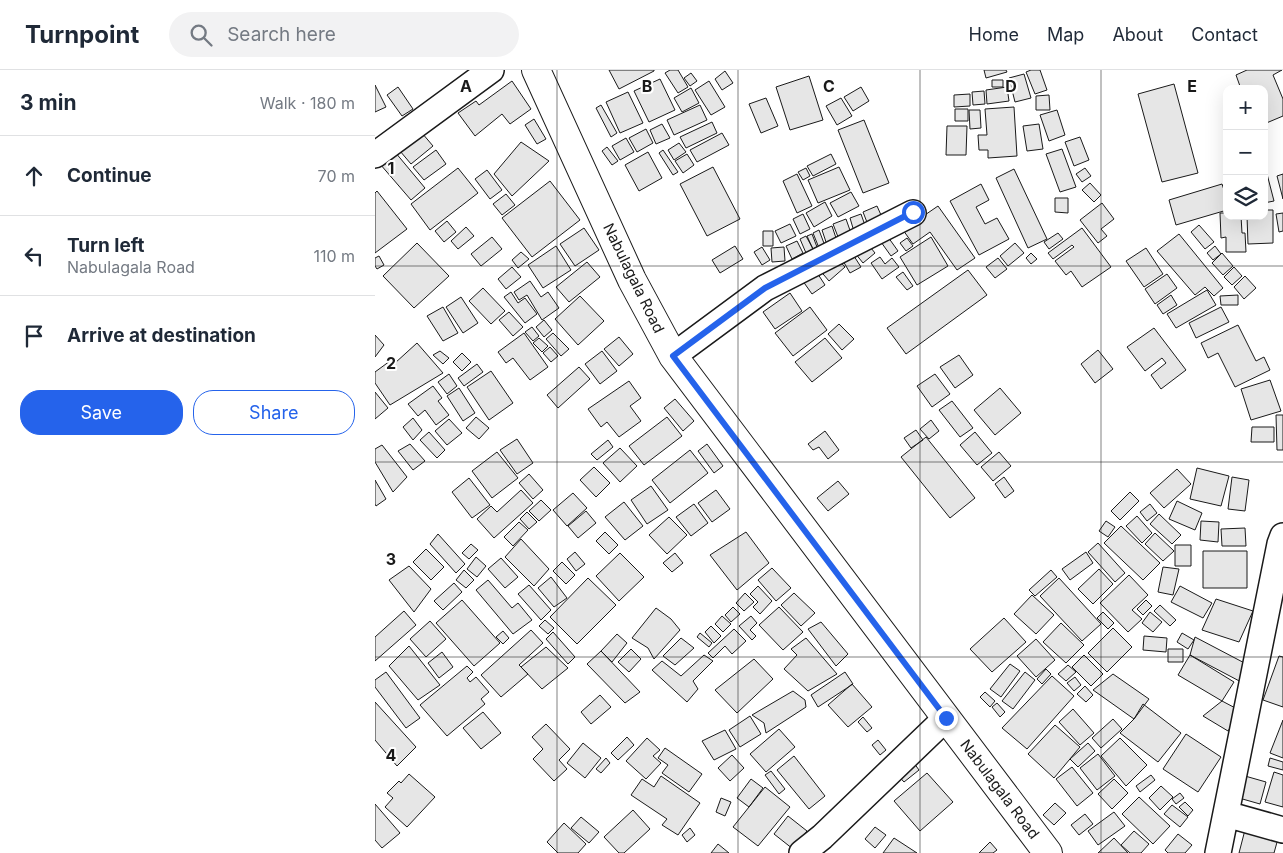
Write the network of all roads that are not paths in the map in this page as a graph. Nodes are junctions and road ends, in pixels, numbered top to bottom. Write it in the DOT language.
graph roads {
  1 [pos="491,70"];
  2 [pos="536,70"];
  3 [pos="375,156"];
  4 [pos="913,212"];
  5 [pos="673,356"];
  6 [pos="1283,536"];
  7 [pos="946,718"];
  8 [pos="1226,814"];
  9 [pos="1283,830"];
  10 [pos="803,853"];
  11 [pos="1048,853"];
  12 [pos="1218,853"];
  1 -- 3 [label="street"];
  2 -- 5 [label="street, Nabulagala Road"];
  4 -- 5 [label="street"];
  5 -- 7 [label="street, Nabulagala Road"];
  6 -- 8 [label="street"];
  7 -- 10 [label="street"];
  7 -- 11 [label="street, Nabulagala Road"];
  8 -- 9 [label="street"];
  8 -- 12 [label="street"];
}
